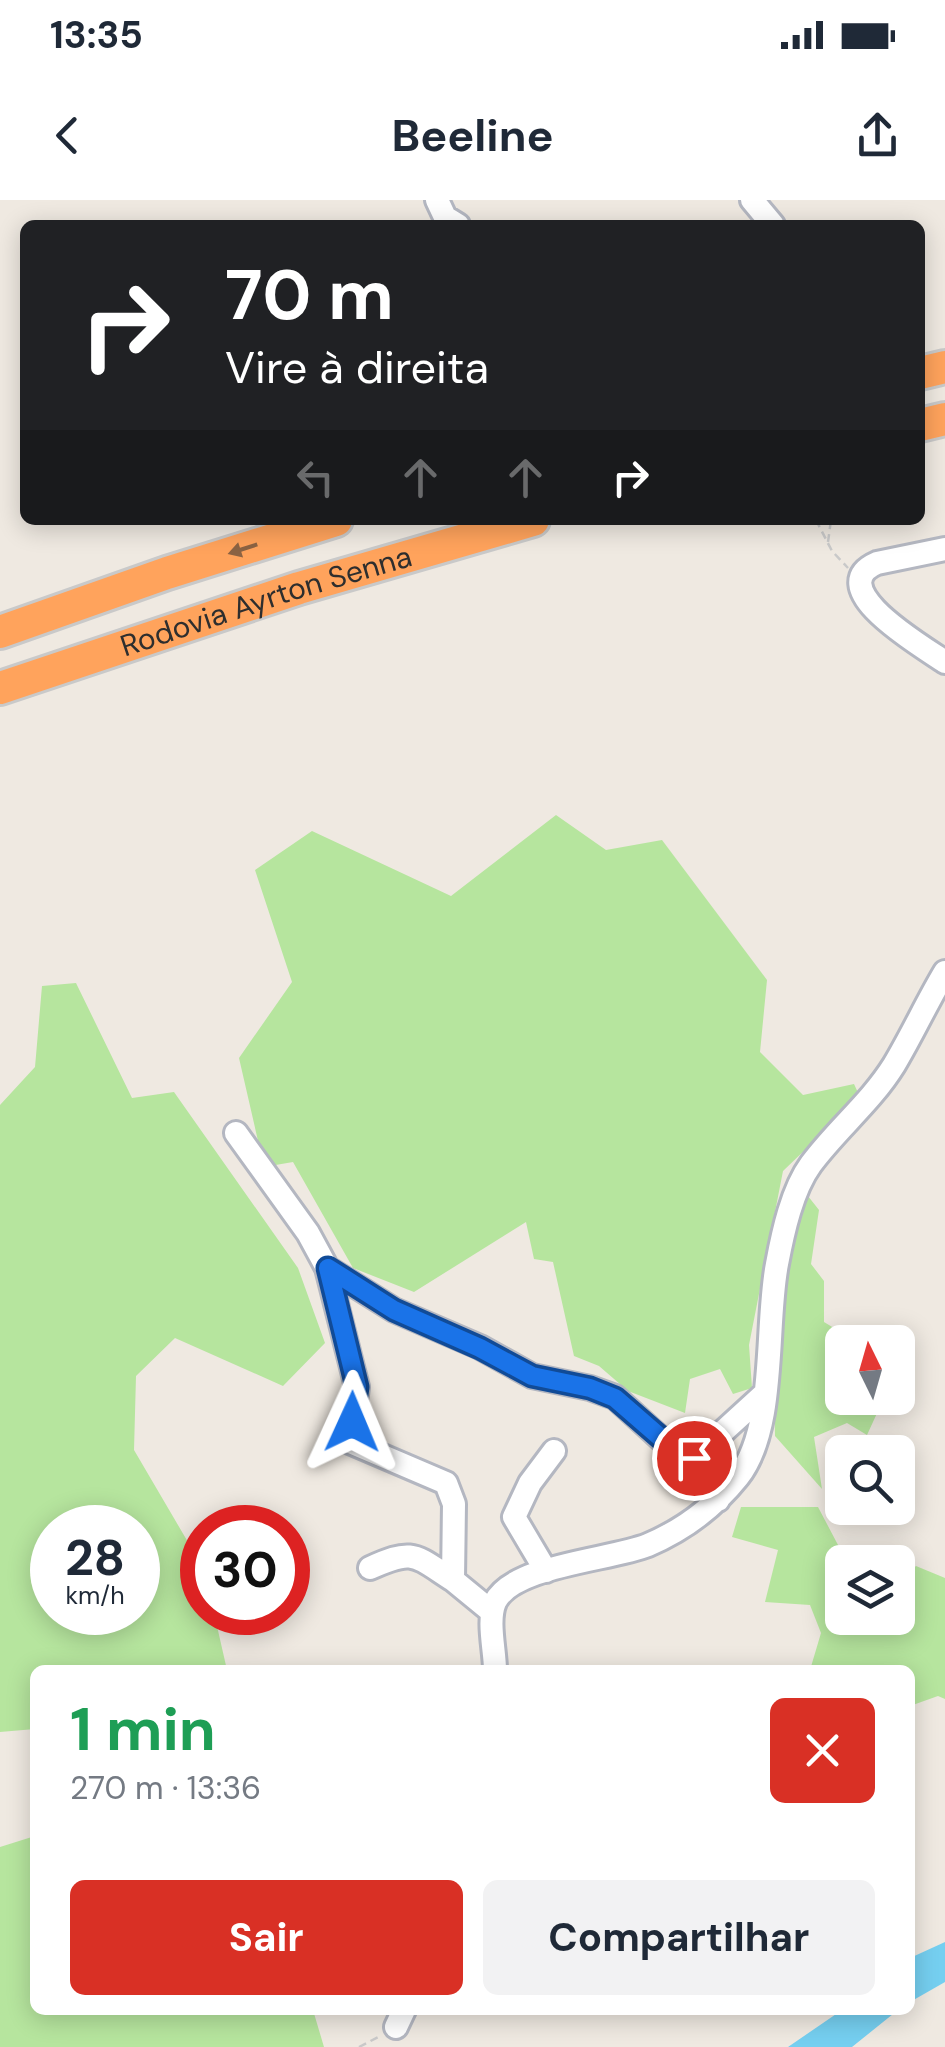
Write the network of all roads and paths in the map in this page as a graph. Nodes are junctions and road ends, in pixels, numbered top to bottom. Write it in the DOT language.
graph roads {
  1 [pos="752,200"];
  2 [pos="769,220"];
  3 [pos="320,525"];
  4 [pos="515,525"];
  5 [pos="819,525"];
  6 [pos="831,525"];
  7 [pos="828,543"];
  8 [pos="945,550"];
  9 [pos="861,579"];
  10 [pos="0,632"];
  11 [pos="945,662"];
  12 [pos="0,688"];
  13 [pos="945,972"];
  14 [pos="236,1133"];
  15 [pos="328,1268"];
  16 [pos="764,1396"];
  17 [pos="554,1451"];
  18 [pos="694,1458"];
  19 [pos="718,1500"];
  20 [pos="370,1568"];
  21 [pos="546,1570"];
  22 [pos="453,1580"];
  23 [pos="492,1612"];
  24 [pos="496,1665"];
  25 [pos="400,2019"];
  26 [pos="359,2047"];
  1 -- 2 [label="street"];
  3 -- 10 [label="highway, Rodovia Ayrton Senna, one-way"];
  4 -- 12 [label="highway, Rodovia Ayrton Senna"];
  5 -- 7 [label="path"];
  6 -- 7 [label="path"];
  7 -- 9 [label="path"];
  8 -- 9 [label="street"];
  9 -- 11 [label="street"];
  13 -- 16 [label="street"];
  14 -- 15 [label="street"];
  15 -- 18 [label="street"];
  15 -- 22 [label="street"];
  16 -- 18 [label="street"];
  16 -- 19 [label="street"];
  17 -- 21 [label="street"];
  18 -- 19 [label="street"];
  19 -- 21 [label="street"];
  20 -- 22 [label="street"];
  21 -- 23 [label="street"];
  22 -- 23 [label="street"];
  23 -- 24 [label="street"];
  25 -- 26 [label="path"];
}
